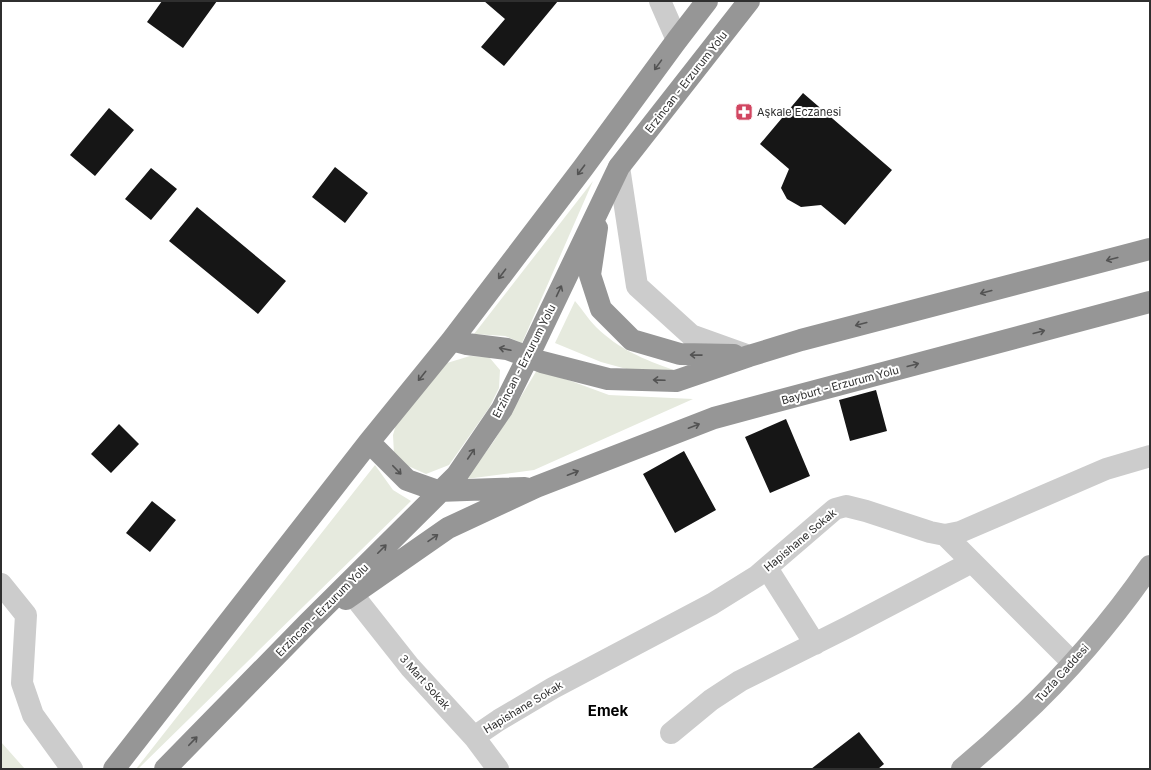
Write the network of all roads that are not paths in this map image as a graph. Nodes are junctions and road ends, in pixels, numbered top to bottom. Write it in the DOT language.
graph roads {
  1 [pos="660,1"];
  2 [pos="707,1"];
  3 [pos="749,1"];
  4 [pos="677,40"];
  5 [pos="619,167"];
  6 [pos="1150,249"];
  7 [pos="1150,302"];
  8 [pos="452,340"];
  9 [pos="749,356"];
  10 [pos="528,357"];
  11 [pos="369,442"];
  12 [pos="1150,456"];
  13 [pos="536,487"];
  14 [pos="440,491"];
  15 [pos="945,535"];
  16 [pos="972,562"];
  17 [pos="1150,566"];
  18 [pos="767,568"];
  19 [pos="1,584"];
  20 [pos="353,595"];
  21 [pos="308,623"];
  22 [pos="815,644"];
  23 [pos="1073,663"];
  24 [pos="671,733"];
  25 [pos="474,737"];
  26 [pos="72,769"];
  27 [pos="114,769"];
  28 [pos="165,769"];
  29 [pos="498,769"];
  30 [pos="962,769"];
  1 -- 4 [label="street"];
  2 -- 4 [label="highway"];
  3 -- 5 [label="highway, Erzincan - Erzurum Yolu"];
  4 -- 8 [label="highway, one-way"];
  5 -- 9 [label="street"];
  9 -- 5 [label="highway, one-way"];
  10 -- 5 [label="highway, Erzincan - Erzurum Yolu, one-way"];
  6 -- 9 [label="highway, one-way"];
  13 -- 7 [label="highway, Bayburt - Erzurum Yolu, one-way"];
  10 -- 8 [label="highway, one-way"];
  8 -- 11 [label="highway, one-way"];
  9 -- 10 [label="highway, one-way"];
  14 -- 10 [label="highway, Erzincan - Erzurum Yolu, one-way"];
  11 -- 14 [label="highway, Bayburt - Erzurum Yolu, one-way"];
  11 -- 27 [label="highway"];
  12 -- 15 [label="street, Hapishane Sokak"];
  13 -- 14 [label="highway, Bayburt - Erzurum Yolu"];
  20 -- 13 [label="highway, Bayburt - Erzurum Yolu, one-way"];
  21 -- 14 [label="highway, Erzincan - Erzurum Yolu, one-way"];
  15 -- 16 [label="street"];
  15 -- 18 [label="street, Hapishane Sokak"];
  16 -- 22 [label="street"];
  16 -- 23 [label="street"];
  17 -- 23 [label="main road, Tuzla Caddesi"];
  18 -- 22 [label="street"];
  18 -- 25 [label="street, Hapishane Sokak"];
  19 -- 26 [label="street"];
  20 -- 21 [label="highway, Bayburt - Erzurum Yolu"];
  20 -- 25 [label="street, 3 Mart Sokak"];
  28 -- 21 [label="highway, Erzincan - Erzurum Yolu, one-way"];
  22 -- 24 [label="street"];
  23 -- 30 [label="main road, Tuzla Caddesi"];
  25 -- 29 [label="street, 3 Mart Sokak"];
}
